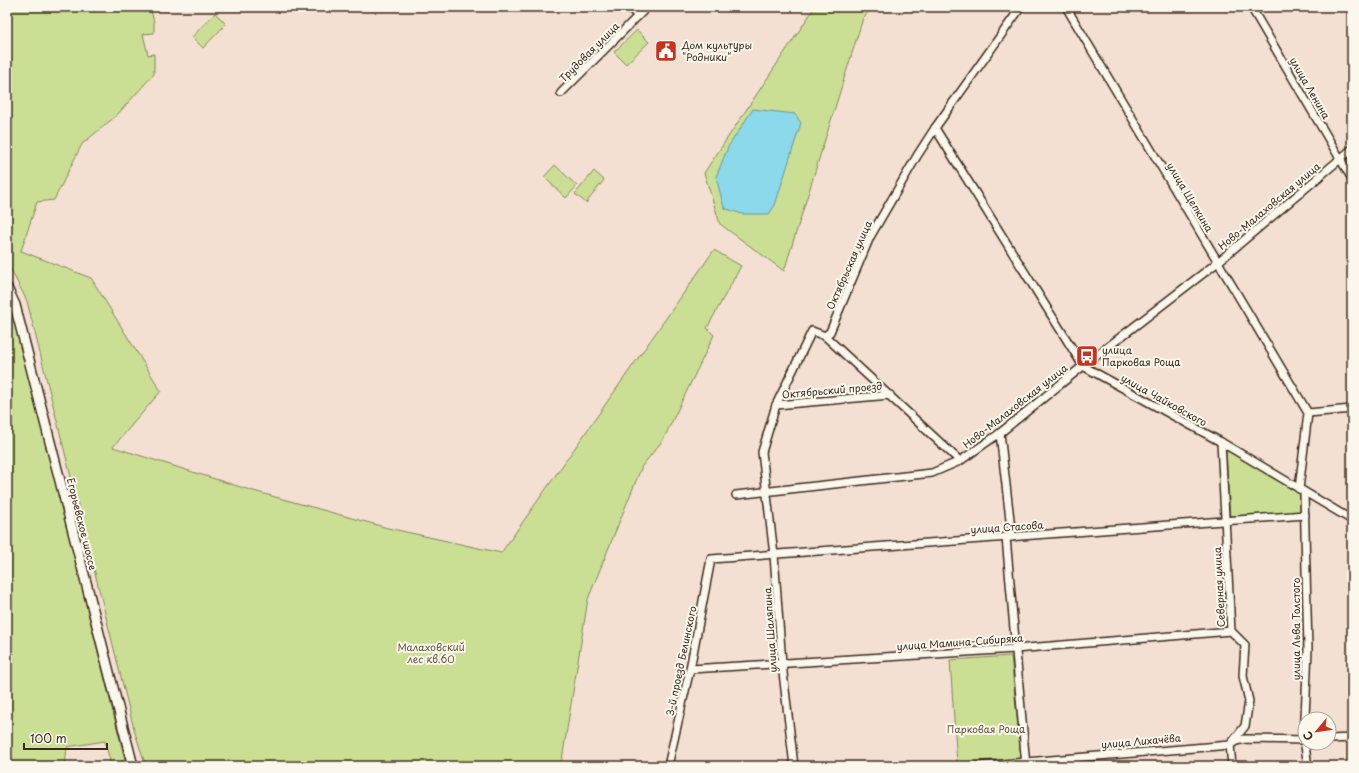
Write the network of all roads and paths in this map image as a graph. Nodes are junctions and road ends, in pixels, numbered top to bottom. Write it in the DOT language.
graph roads {
  1 [pos="629,7"];
  2 [pos="647,7"];
  3 [pos="1021,7"];
  4 [pos="1066,7"];
  5 [pos="1251,7"];
  6 [pos="638,16"];
  7 [pos="561,93"];
  8 [pos="935,128"];
  9 [pos="1352,149"];
  10 [pos="1340,160"];
  11 [pos="1352,179"];
  12 [pos="1218,262"];
  13 [pos="7,288"];
  14 [pos="825,336"];
  15 [pos="1083,366"];
  16 [pos="890,395"];
  17 [pos="776,405"];
  18 [pos="1352,409"];
  19 [pos="1308,413"];
  20 [pos="1000,433"];
  21 [pos="1220,442"];
  22 [pos="960,461"];
  23 [pos="1301,490"];
  24 [pos="766,493"];
  25 [pos="736,495"];
  26 [pos="1305,515"];
  27 [pos="1352,520"];
  28 [pos="1226,521"];
  29 [pos="1009,537"];
  30 [pos="774,555"];
  31 [pos="711,559"];
  32 [pos="1231,631"];
  33 [pos="1015,649"];
  34 [pos="782,664"];
  35 [pos="690,669"];
  36 [pos="1305,711"];
  37 [pos="1352,738"];
  38 [pos="1337,739"];
  39 [pos="1297,740"];
  40 [pos="1230,745"];
  41 [pos="1306,751"];
  42 [pos="1026,764"];
  43 [pos="133,766"];
  44 [pos="668,766"];
  45 [pos="794,766"];
  46 [pos="978,766"];
  47 [pos="1232,766"];
  48 [pos="1308,766"];
  1 -- 6 [label="street"];
  2 -- 6 [label="street, Трудовая улица"];
  3 -- 8 [label="street, Октябрьская улица"];
  4 -- 12 [label="street, улица Щепкина"];
  5 -- 10 [label="street, улица Ленина"];
  6 -- 7 [label="street, Трудовая улица"];
  8 -- 14 [label="street, Октябрьская улица"];
  8 -- 15 [label="street, улица Чайковского"];
  9 -- 10 [label="street, Ново-Малаховская улица"];
  10 -- 11 [label="street, улица Ленина"];
  10 -- 12 [label="street, Ново-Малаховская улица"];
  12 -- 15 [label="street, Ново-Малаховская улица"];
  12 -- 19 [label="street, улица Щепкина"];
  13 -- 43 [label="main road, Егорьевское шоссе"];
  14 -- 16 [label="street, Октябрьский проезд"];
  14 -- 17 [label="street"];
  15 -- 20 [label="street, Ново-Малаховская улица"];
  15 -- 21 [label="street, улица Чайковского"];
  16 -- 17 [label="street, Октябрьский проезд"];
  16 -- 22 [label="street, Октябрьский проезд"];
  17 -- 24 [label="street"];
  18 -- 19 [label="street"];
  19 -- 23 [label="street"];
  20 -- 22 [label="street, Ново-Малаховская улица"];
  20 -- 29 [label="street"];
  21 -- 23 [label="street, улица Чайковского"];
  21 -- 28 [label="street, Северная улица"];
  22 -- 24 [label="street, Ново-Малаховская улица"];
  23 -- 26 [label="street, улица Льва Толстого"];
  23 -- 27 [label="street, улица Чайковского"];
  24 -- 25 [label="street, Ново-Малаховская улица"];
  24 -- 30 [label="street, улица Шаляпина"];
  26 -- 28 [label="street, улица Стасова"];
  26 -- 36 [label="street, улица Льва Толстого"];
  28 -- 29 [label="street, улица Стасова"];
  28 -- 32 [label="street, Северная улица"];
  29 -- 30 [label="street, улица Стасова"];
  29 -- 33 [label="street"];
  30 -- 31 [label="street, улица Стасова"];
  30 -- 34 [label="street, улица Шаляпина"];
  31 -- 35 [label="street, 3-й проезд Белинского"];
  32 -- 33 [label="street, улица Мамина-Сибиряка"];
  32 -- 40 [label="street, Северная улица"];
  33 -- 34 [label="street, улица Мамина-Сибиряка"];
  33 -- 42 [label="street"];
  34 -- 35 [label="street, улица Мамина-Сибиряка"];
  34 -- 45 [label="street, улица Шаляпина"];
  35 -- 44 [label="street, 3-й проезд Белинского"];
  37 -- 38 [label="street"];
  39 -- 40 [label="street, улица Лихачёва"];
  40 -- 42 [label="street, улица Лихачёва"];
  40 -- 47 [label="street"];
  41 -- 48 [label="street, улица Льва Толстого"];
  42 -- 46 [label="street, улица Лихачёва"];
}
